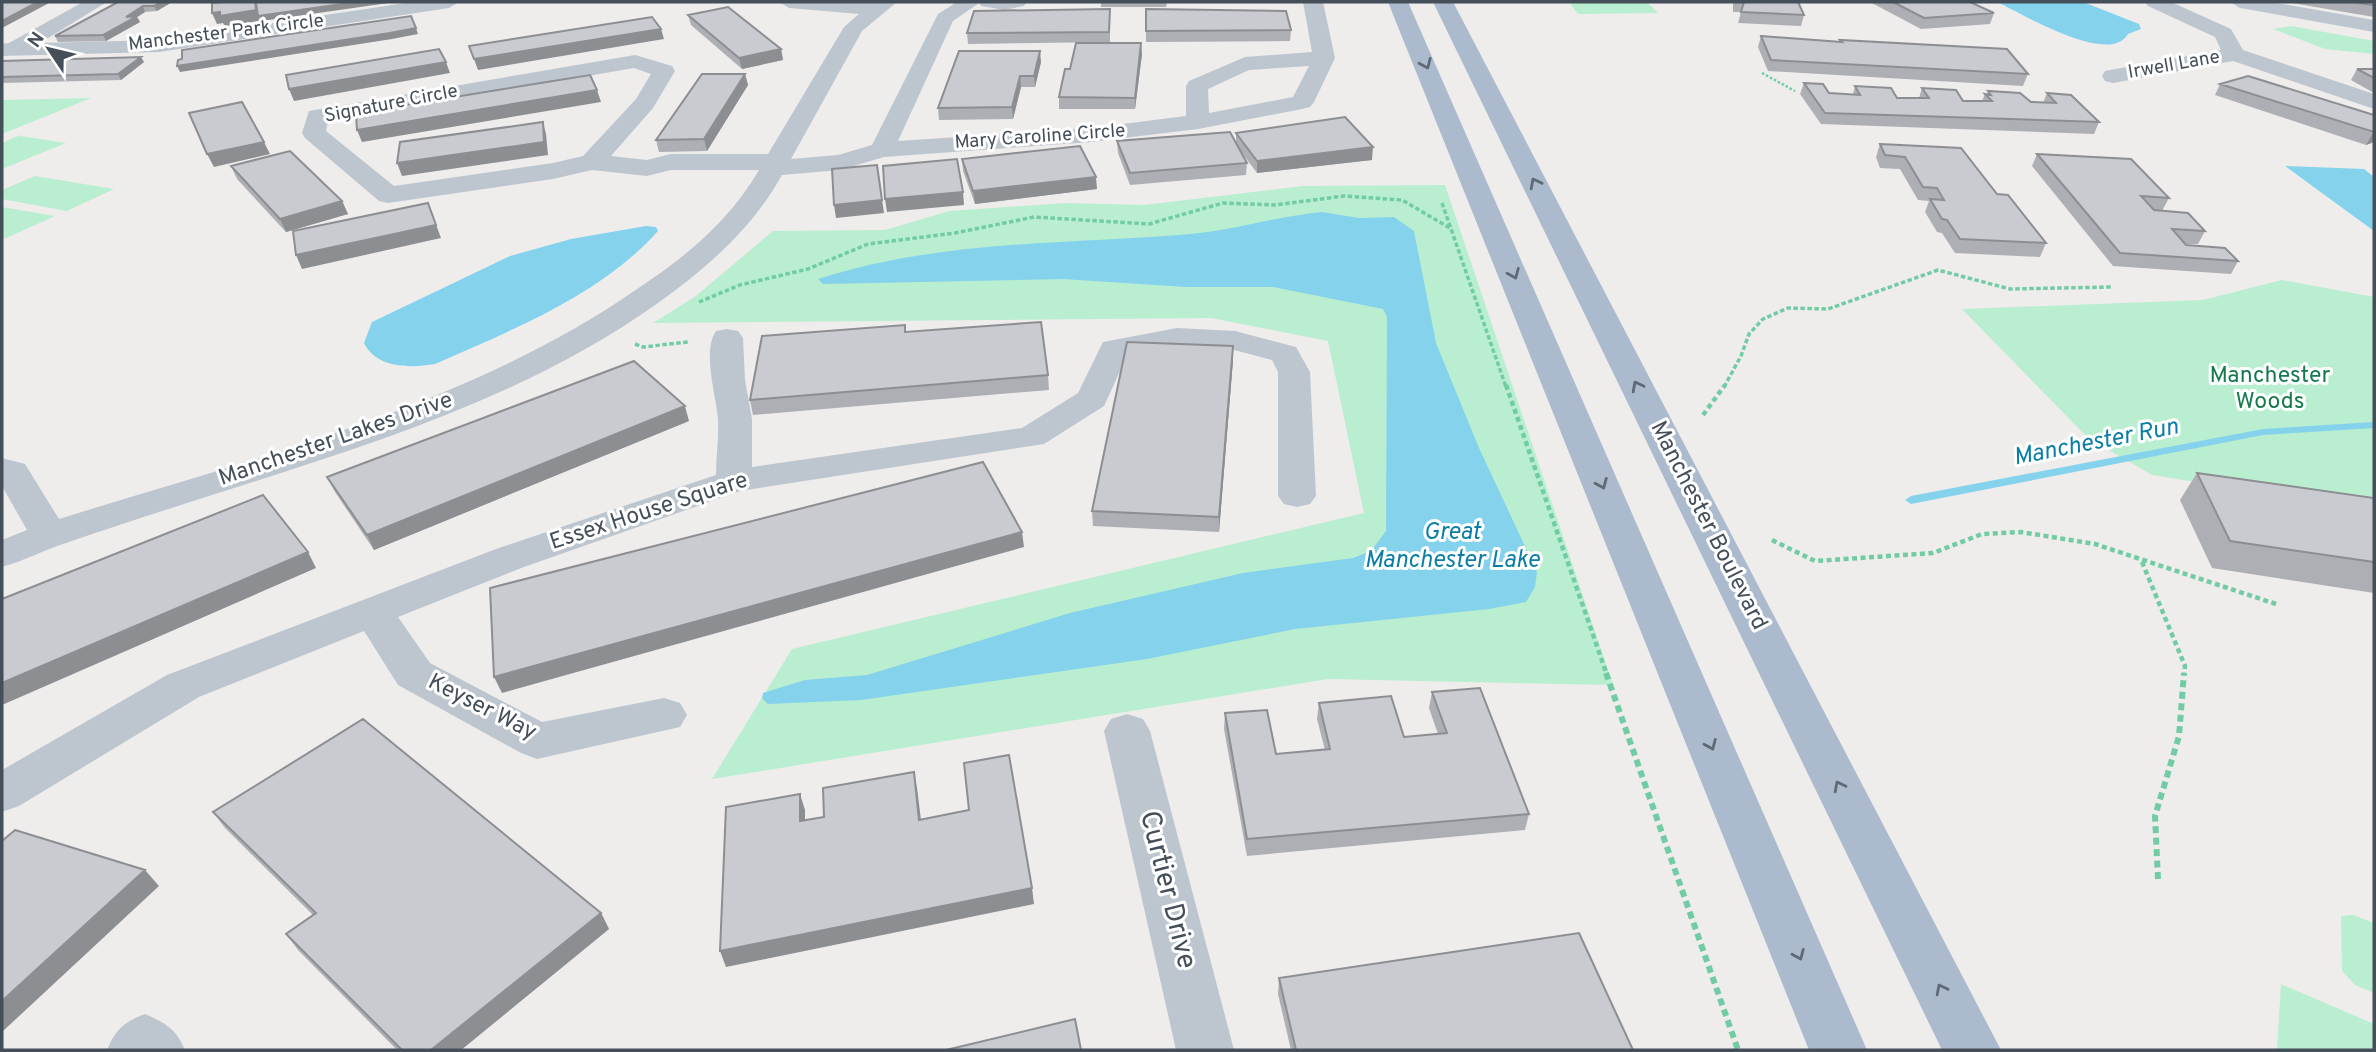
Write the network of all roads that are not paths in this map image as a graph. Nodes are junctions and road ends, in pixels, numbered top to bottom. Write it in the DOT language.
graph roads {
  1 [pos="97,2"];
  2 [pos="449,2"];
  3 [pos="789,2"];
  4 [pos="970,2"];
  5 [pos="988,2"];
  6 [pos="1017,2"];
  7 [pos="1314,2"];
  8 [pos="1398,2"];
  9 [pos="1443,2"];
  10 [pos="2155,2"];
  11 [pos="2240,2"];
  12 [pos="881,5"];
  13 [pos="2374,26"];
  14 [pos="7,50"];
  15 [pos="2234,54"];
  16 [pos="1324,58"];
  17 [pos="2113,76"];
  18 [pos="2374,102"];
  19 [pos="1198,122"];
  20 [pos="882,150"];
  21 [pos="593,162"];
  22 [pos="771,169"];
  23 [pos="727,338"];
  24 [pos="2,469"];
  25 [pos="734,481"];
  26 [pos="1297,496"];
  27 [pos="48,535"];
  28 [pos="2,554"];
  29 [pos="373,612"];
  30 [pos="664,715"];
  31 [pos="1127,731"];
  32 [pos="2,793"];
  33 [pos="135,1050"];
  34 [pos="156,1050"];
  35 [pos="1205,1050"];
  36 [pos="1838,1050"];
  37 [pos="1972,1050"];
  1 -- 14 [label="street"];
  2 -- 14 [label="street, Manchester Park Circle"];
  3 -- 12 [label="street"];
  4 -- 20 [label="street"];
  5 -- 6 [label="street"];
  7 -- 16 [label="street"];
  8 -- 36 [label="main road, one-way"];
  37 -- 9 [label="main road, Manchester Boulevard, one-way"];
  10 -- 15 [label="street"];
  11 -- 13 [label="street"];
  12 -- 22 [label="street, Manchester Lakes Drive"];
  15 -- 17 [label="street, Irwell Lane"];
  15 -- 18 [label="street"];
  16 -- 19 [label="street, Mary Caroline Circle"];
  16 -- 19 [label="street"];
  19 -- 20 [label="street, Mary Caroline Circle"];
  20 -- 22 [label="street, Mary Caroline Circle"];
  21 -- 21 [label="street, Signature Circle"];
  21 -- 22 [label="street, Signature Circle"];
  22 -- 27 [label="street, Manchester Lakes Drive"];
  23 -- 25 [label="street"];
  24 -- 27 [label="street"];
  25 -- 26 [label="street, Essex House Square"];
  25 -- 29 [label="street, Essex House Square"];
  27 -- 28 [label="street, Manchester Lakes Drive"];
  29 -- 30 [label="street, Keyser Way"];
  29 -- 32 [label="street, Essex House Square"];
  31 -- 35 [label="street, Curtier Drive"];
  33 -- 34 [label="street"];
}
